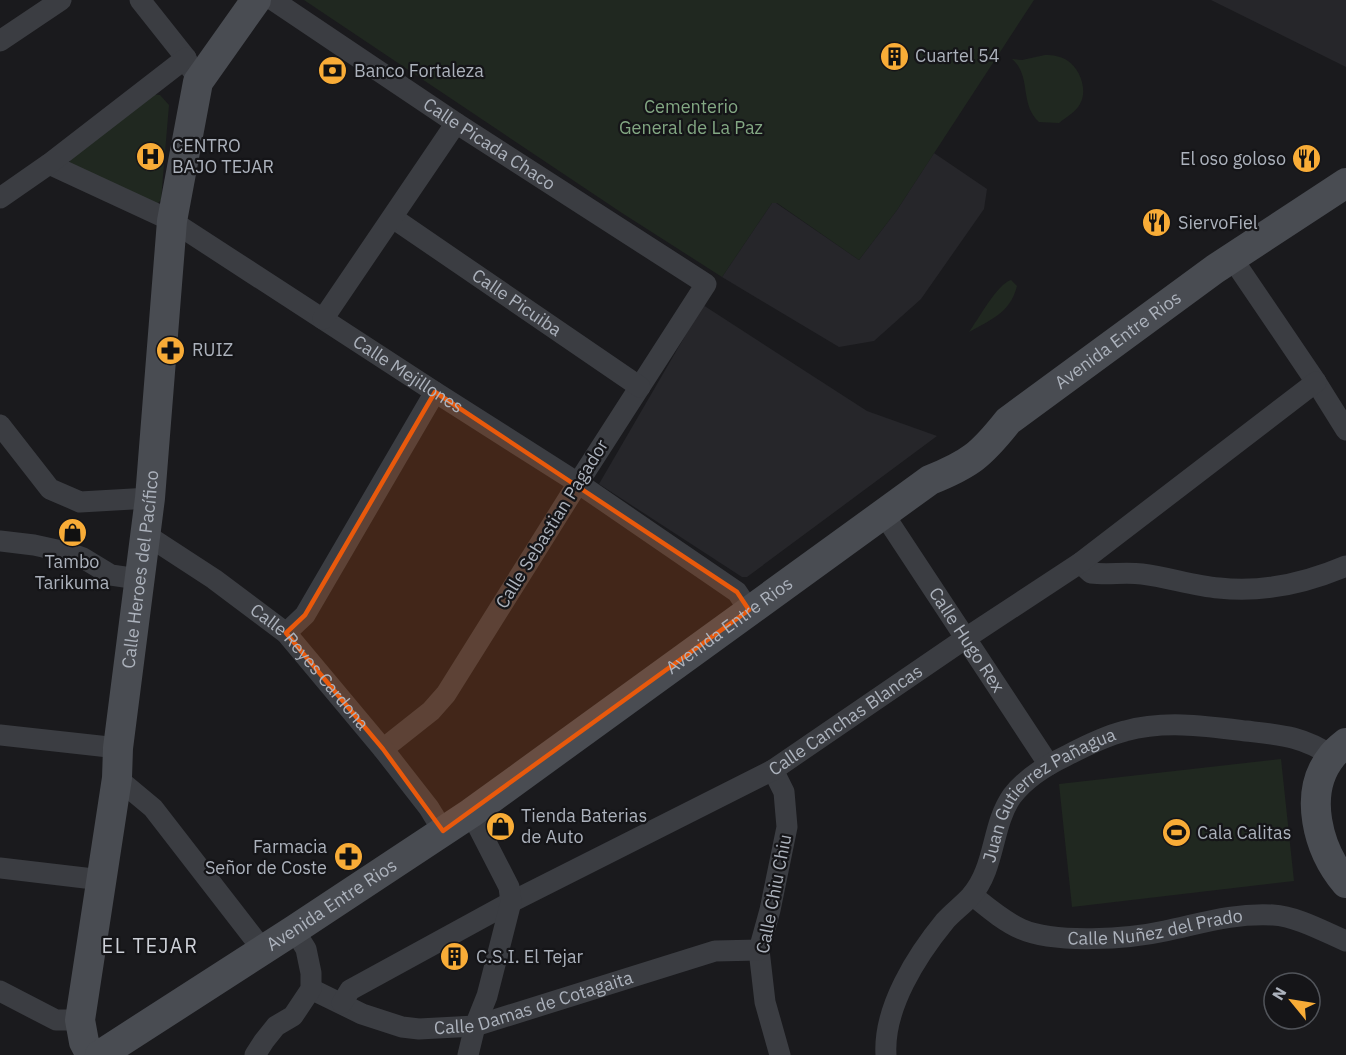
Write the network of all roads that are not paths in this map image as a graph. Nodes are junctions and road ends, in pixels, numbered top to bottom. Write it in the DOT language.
graph roads {
  1 [pos="61,0"];
  2 [pos="140,0"];
  3 [pos="256,0"];
  4 [pos="273,0"];
  5 [pos="0,41"];
  6 [pos="192,70"];
  7 [pos="456,123"];
  8 [pos="49,164"];
  9 [pos="1346,183"];
  10 [pos="0,198"];
  11 [pos="393,218"];
  12 [pos="172,221"];
  13 [pos="1232,258"];
  14 [pos="706,284"];
  15 [pos="323,319"];
  16 [pos="1316,382"];
  17 [pos="640,387"];
  18 [pos="435,392"];
  19 [pos="0,425"];
  20 [pos="1346,430"];
  21 [pos="578,483"];
  22 [pos="150,498"];
  23 [pos="883,513"];
  24 [pos="145,534"];
  25 [pos="0,542"];
  26 [pos="1080,563"];
  27 [pos="1346,566"];
  28 [pos="138,579"];
  29 [pos="749,610"];
  30 [pos="286,633"];
  31 [pos="966,638"];
  32 [pos="0,735"];
  33 [pos="118,748"];
  34 [pos="382,749"];
  35 [pos="1339,750"];
  36 [pos="1049,765"];
  37 [pos="773,770"];
  38 [pos="117,778"];
  39 [pos="471,813"];
  40 [pos="443,831"];
  41 [pos="0,868"];
  42 [pos="102,880"];
  43 [pos="1346,883"];
  44 [pos="972,895"];
  45 [pos="511,902"];
  46 [pos="294,930"];
  47 [pos="1346,941"];
  48 [pos="263,950"];
  49 [pos="759,950"];
  50 [pos="311,989"];
  51 [pos="0,991"];
  52 [pos="342,1003"];
  53 [pos="80,1020"];
  54 [pos="276,1026"];
  55 [pos="475,1026"];
  56 [pos="91,1055"];
  57 [pos="99,1055"];
  58 [pos="255,1055"];
  59 [pos="268,1055"];
  60 [pos="468,1055"];
  61 [pos="780,1055"];
  62 [pos="886,1055"];
  1 -- 5 [label="street"];
  2 -- 6 [label="street"];
  3 -- 6 [label="main road"];
  4 -- 7 [label="street, Calle Picada Chaco"];
  6 -- 8 [label="street"];
  6 -- 12 [label="main road, Calle Heroes del Pacífico"];
  7 -- 11 [label="street"];
  7 -- 14 [label="street, Calle Picada Chaco"];
  8 -- 10 [label="street"];
  8 -- 12 [label="street, Calle Mejillones"];
  9 -- 13 [label="main road, Avenida Entre Rios"];
  11 -- 15 [label="street"];
  11 -- 17 [label="street, Calle Picuiba"];
  12 -- 15 [label="street, Calle Mejillones"];
  12 -- 22 [label="main road, Calle Heroes del Pacífico"];
  13 -- 16 [label="street"];
  13 -- 23 [label="main road, Avenida Entre Rios"];
  14 -- 17 [label="street, Calle Sebastian Pagador"];
  15 -- 18 [label="street, Calle Mejillones"];
  16 -- 20 [label="street"];
  16 -- 26 [label="street, Calle Canchas Blancas"];
  17 -- 21 [label="street, Calle Sebastian Pagador"];
  18 -- 21 [label="street, Calle Mejillones"];
  18 -- 30 [label="street"];
  19 -- 22 [label="street"];
  21 -- 29 [label="street, Calle Mejillones"];
  21 -- 34 [label="street, Calle Sebastian Pagador"];
  22 -- 24 [label="main road, Calle Heroes del Pacífico"];
  23 -- 29 [label="main road, Avenida Entre Rios"];
  23 -- 31 [label="street, Calle Hugo Rex"];
  24 -- 28 [label="main road, Calle Heroes del Pacífico"];
  24 -- 30 [label="street, Calle Reyes Cardona"];
  25 -- 28 [label="street"];
  26 -- 27 [label="street"];
  26 -- 31 [label="street, Calle Canchas Blancas"];
  28 -- 33 [label="main road, Calle Heroes del Pacífico"];
  29 -- 39 [label="main road, Avenida Entre Rios"];
  30 -- 34 [label="street, Calle Reyes Cardona"];
  31 -- 36 [label="street, Calle Hugo Rex"];
  31 -- 37 [label="street, Calle Canchas Blancas"];
  32 -- 33 [label="street"];
  33 -- 38 [label="main road, Calle Heroes del Pacífico"];
  34 -- 40 [label="street, Calle Reyes Cardona"];
  35 -- 36 [label="street, Juan Gutierrez Pañagua"];
  35 -- 43 [label="main road"];
  36 -- 44 [label="street, Juan Gutierrez Pañagua"];
  37 -- 45 [label="street, Calle Canchas Blancas"];
  37 -- 49 [label="street, Calle Chiu Chiu"];
  38 -- 42 [label="main road, Calle Heroes del Pacífico"];
  38 -- 48 [label="street"];
  39 -- 40 [label="main road, Avenida Entre Rios"];
  39 -- 45 [label="street"];
  40 -- 46 [label="main road, Avenida Entre Rios"];
  41 -- 42 [label="street"];
  42 -- 53 [label="main road, Calle Heroes del Pacífico"];
  44 -- 47 [label="street, Calle Nuñez del Prado"];
  44 -- 62 [label="street, Juan Gutierrez Pañagua"];
  45 -- 52 [label="street, Calle Canchas Blancas"];
  45 -- 55 [label="street"];
  46 -- 48 [label="main road, Avenida Entre Rios"];
  46 -- 50 [label="street"];
  48 -- 57 [label="main road, Avenida Entre Rios"];
  49 -- 55 [label="street, Calle Damas de Cotagaita"];
  49 -- 61 [label="street, Calle Chiu Chiu"];
  50 -- 52 [label="street, Calle Damas de Cotagaita"];
  50 -- 54 [label="street"];
  51 -- 53 [label="street"];
  52 -- 55 [label="street, Calle Damas de Cotagaita"];
  53 -- 56 [label="main road, Calle Heroes del Pacífico"];
  54 -- 58 [label="street"];
  54 -- 59 [label="street"];
  55 -- 60 [label="street"];
}
